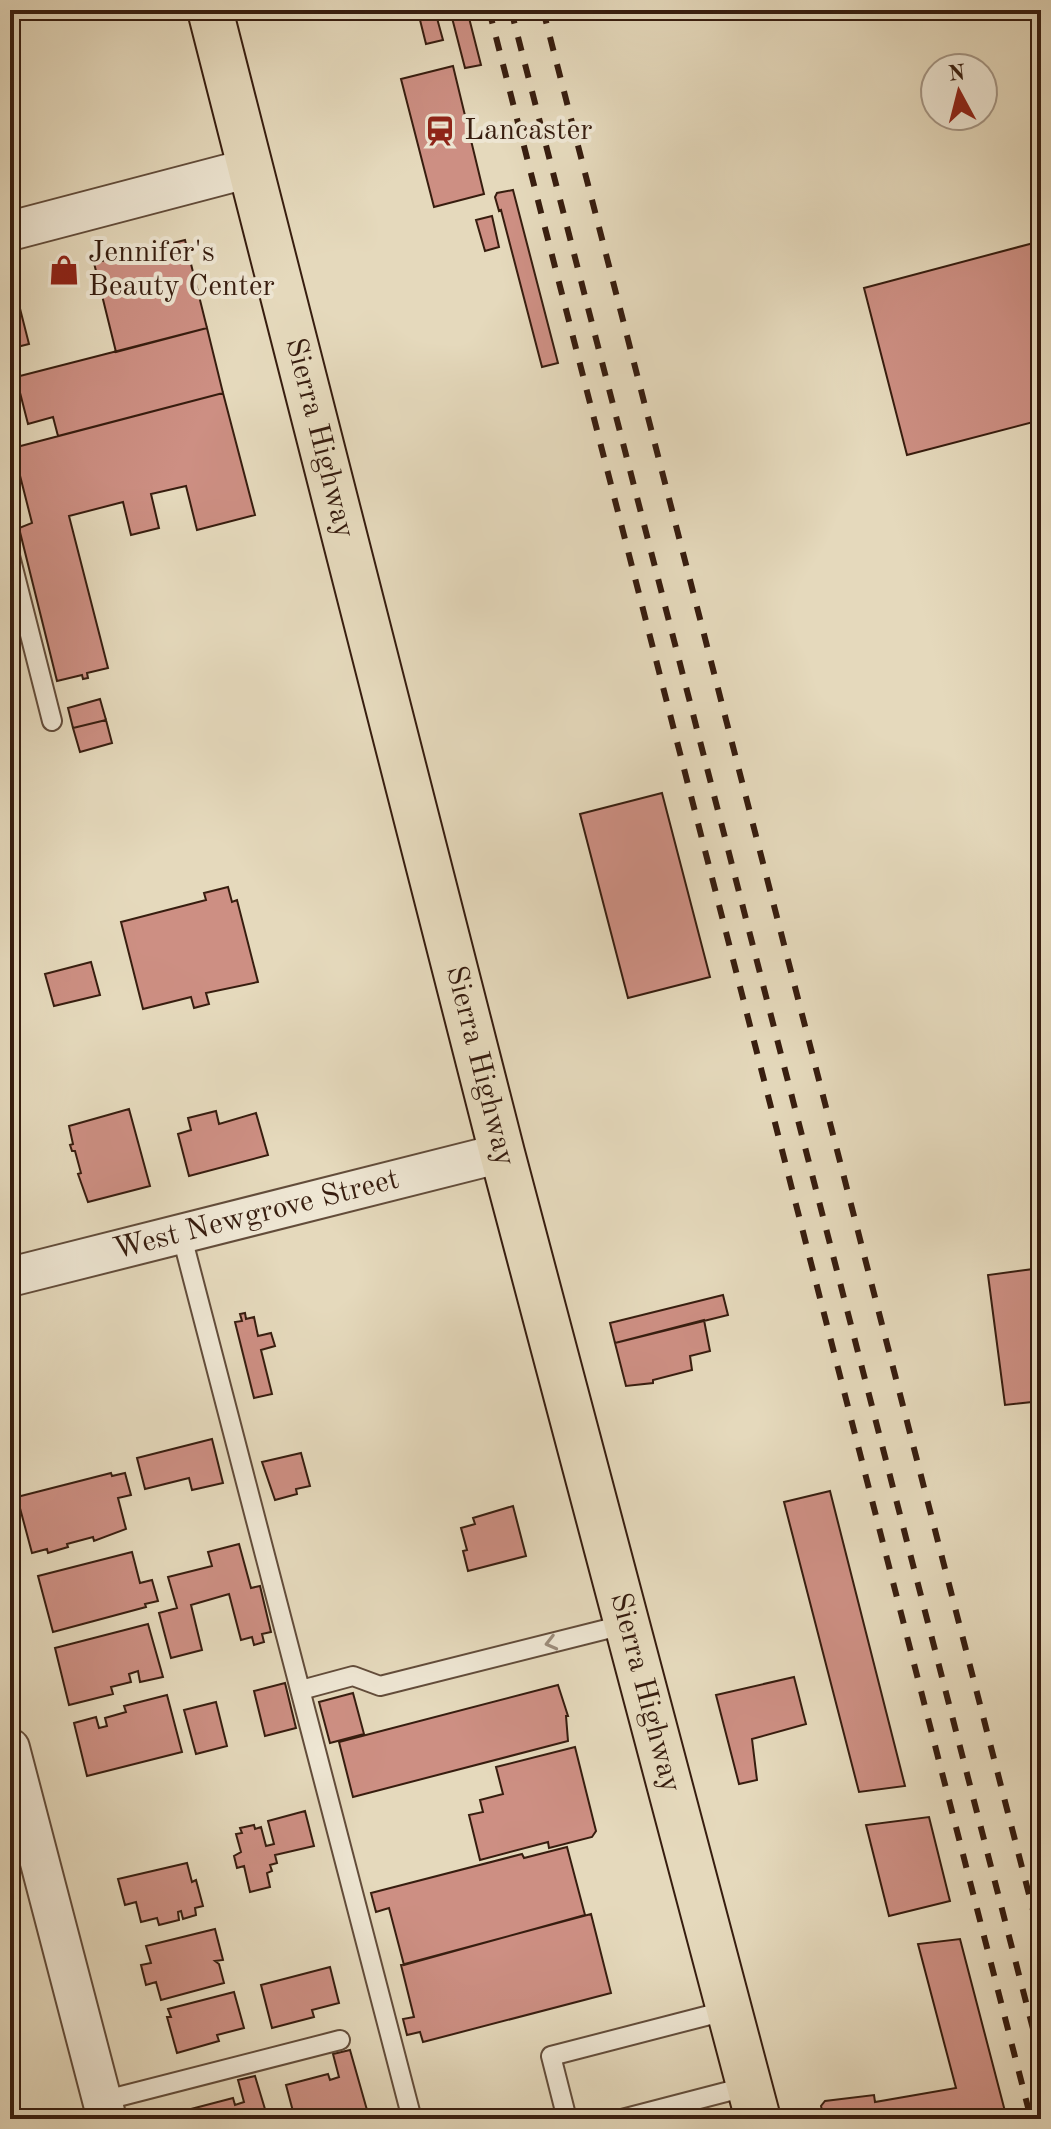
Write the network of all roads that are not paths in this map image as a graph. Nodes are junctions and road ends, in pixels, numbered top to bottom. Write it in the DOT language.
graph roads {
  1 [pos="210,10"];
  2 [pos="250,168"];
  3 [pos="10,231"];
  4 [pos="10,556"];
  5 [pos="52,721"];
  6 [pos="502,1153"];
  7 [pos="181,1233"];
  8 [pos="10,1277"];
  9 [pos="627,1624"];
  10 [pos="301,1690"];
  11 [pos="10,1748"];
  12 [pos="729,2010"];
  13 [pos="340,2040"];
  14 [pos="754,2102"];
  15 [pos="105,2110"];
  16 [pos="412,2119"];
  17 [pos="567,2119"];
  18 [pos="622,2119"];
  1 -- 2 [label="main road, Sierra Highway"];
  2 -- 3 [label="street"];
  2 -- 6 [label="main road, Sierra Highway"];
  4 -- 5 [label="lane"];
  6 -- 7 [label="street, West Newgrove Street"];
  6 -- 9 [label="main road, Sierra Highway"];
  7 -- 8 [label="street, West Newgrove Street"];
  7 -- 10 [label="lane"];
  9 -- 10 [label="lane, one-way"];
  9 -- 12 [label="main road, Sierra Highway"];
  10 -- 16 [label="lane"];
  11 -- 15 [label="street"];
  12 -- 14 [label="main road, Sierra Highway"];
  12 -- 17 [label="lane"];
  13 -- 15 [label="lane"];
  14 -- 18 [label="lane"];
}
